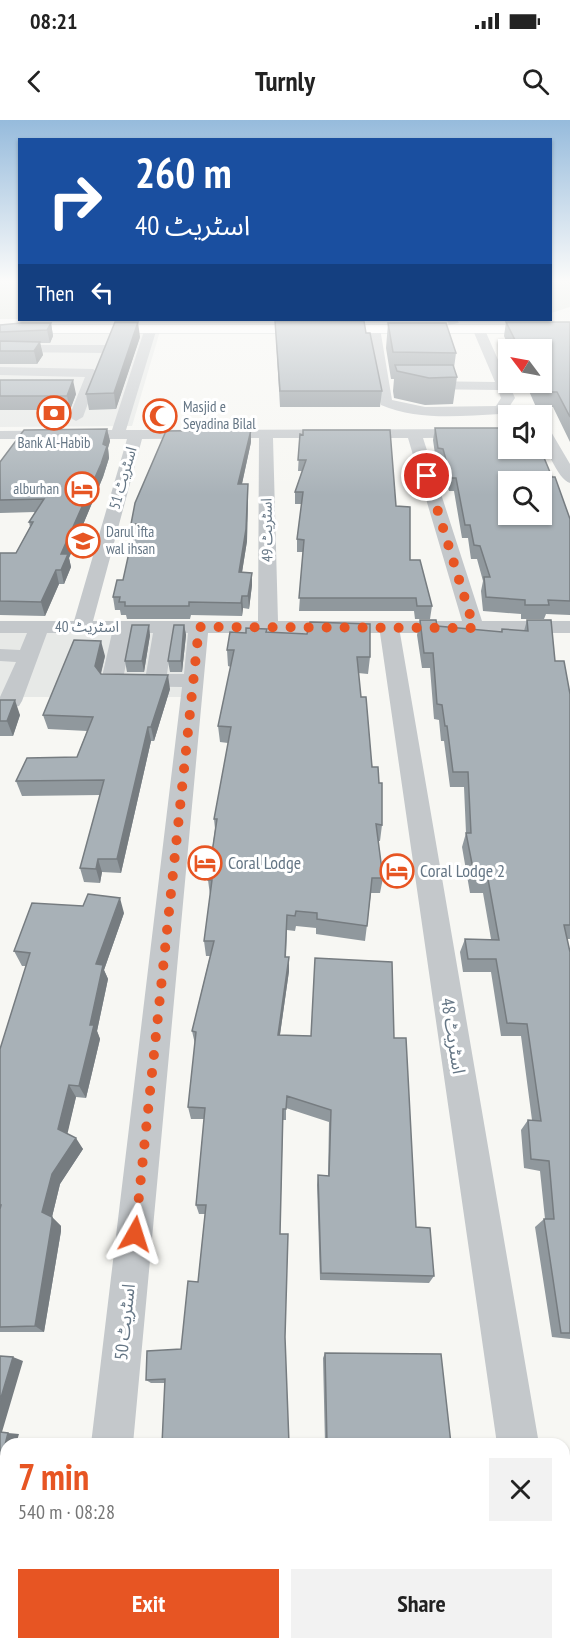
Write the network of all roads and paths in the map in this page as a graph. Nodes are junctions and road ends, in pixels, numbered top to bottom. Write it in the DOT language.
graph roads {
  1 [pos="37,352"];
  2 [pos="104,352"];
  3 [pos="144,352"];
  4 [pos="383,352"];
  5 [pos="488,352"];
  6 [pos="3,354"];
  7 [pos="0,371"];
  8 [pos="498,374"];
  9 [pos="91,379"];
  10 [pos="395,385"];
  11 [pos="44,386"];
  12 [pos="498,386"];
  13 [pos="506,393"];
  14 [pos="125,417"];
  15 [pos="562,432"];
  16 [pos="127,433"];
  17 [pos="266,433"];
  18 [pos="414,433"];
  19 [pos="498,433"];
  20 [pos="552,433"];
  21 [pos="0,435"];
  22 [pos="552,448"];
  23 [pos="570,478"];
  24 [pos="0,627"];
  25 [pos="39,627"];
  26 [pos="82,627"];
  27 [pos="123,627"];
  28 [pos="164,627"];
  29 [pos="199,627"];
  30 [pos="570,627"];
  31 [pos="268,628"];
  32 [pos="389,628"];
  33 [pos="474,628"];
  34 [pos="0,655"];
  35 [pos="29,656"];
  36 [pos="193,680"];
  37 [pos="155,681"];
  38 [pos="0,704"];
  39 [pos="113,1438"];
  40 [pos="517,1438"];
  1 -- 6 [label="street"];
  2 -- 9 [label="street"];
  3 -- 14 [label="street, اسٹریٹ 51"];
  4 -- 10 [label="street"];
  5 -- 8 [label="street"];
  7 -- 9 [label="street"];
  9 -- 11 [label="street"];
  9 -- 14 [label="street"];
  10 -- 12 [label="street"];
  10 -- 13 [label="street"];
  14 -- 16 [label="street, اسٹریٹ 51"];
  15 -- 20 [label="street"];
  16 -- 17 [label="street"];
  16 -- 21 [label="street"];
  16 -- 26 [label="street, اسٹریٹ 51"];
  17 -- 18 [label="street"];
  17 -- 31 [label="street, اسٹریٹ 49"];
  18 -- 19 [label="street"];
  18 -- 33 [label="street"];
  22 -- 23 [label="street"];
  24 -- 25 [label="street, اسٹریٹ 40"];
  25 -- 26 [label="street, اسٹریٹ 40"];
  25 -- 35 [label="street"];
  26 -- 27 [label="street, اسٹریٹ 40"];
  27 -- 28 [label="street, اسٹریٹ 40"];
  27 -- 37 [label="street"];
  28 -- 29 [label="street, اسٹریٹ 40"];
  28 -- 37 [label="street"];
  29 -- 31 [label="street, اسٹریٹ 40"];
  29 -- 36 [label="street, اسٹریٹ 50"];
  30 -- 33 [label="street, اسٹریٹ 40"];
  31 -- 32 [label="street, اسٹریٹ 40"];
  32 -- 33 [label="street, اسٹریٹ 40"];
  32 -- 40 [label="street, اسٹریٹ 48"];
  34 -- 35 [label="street"];
  35 -- 38 [label="street"];
  36 -- 37 [label="street"];
  36 -- 39 [label="street, اسٹریٹ 50"];
}
